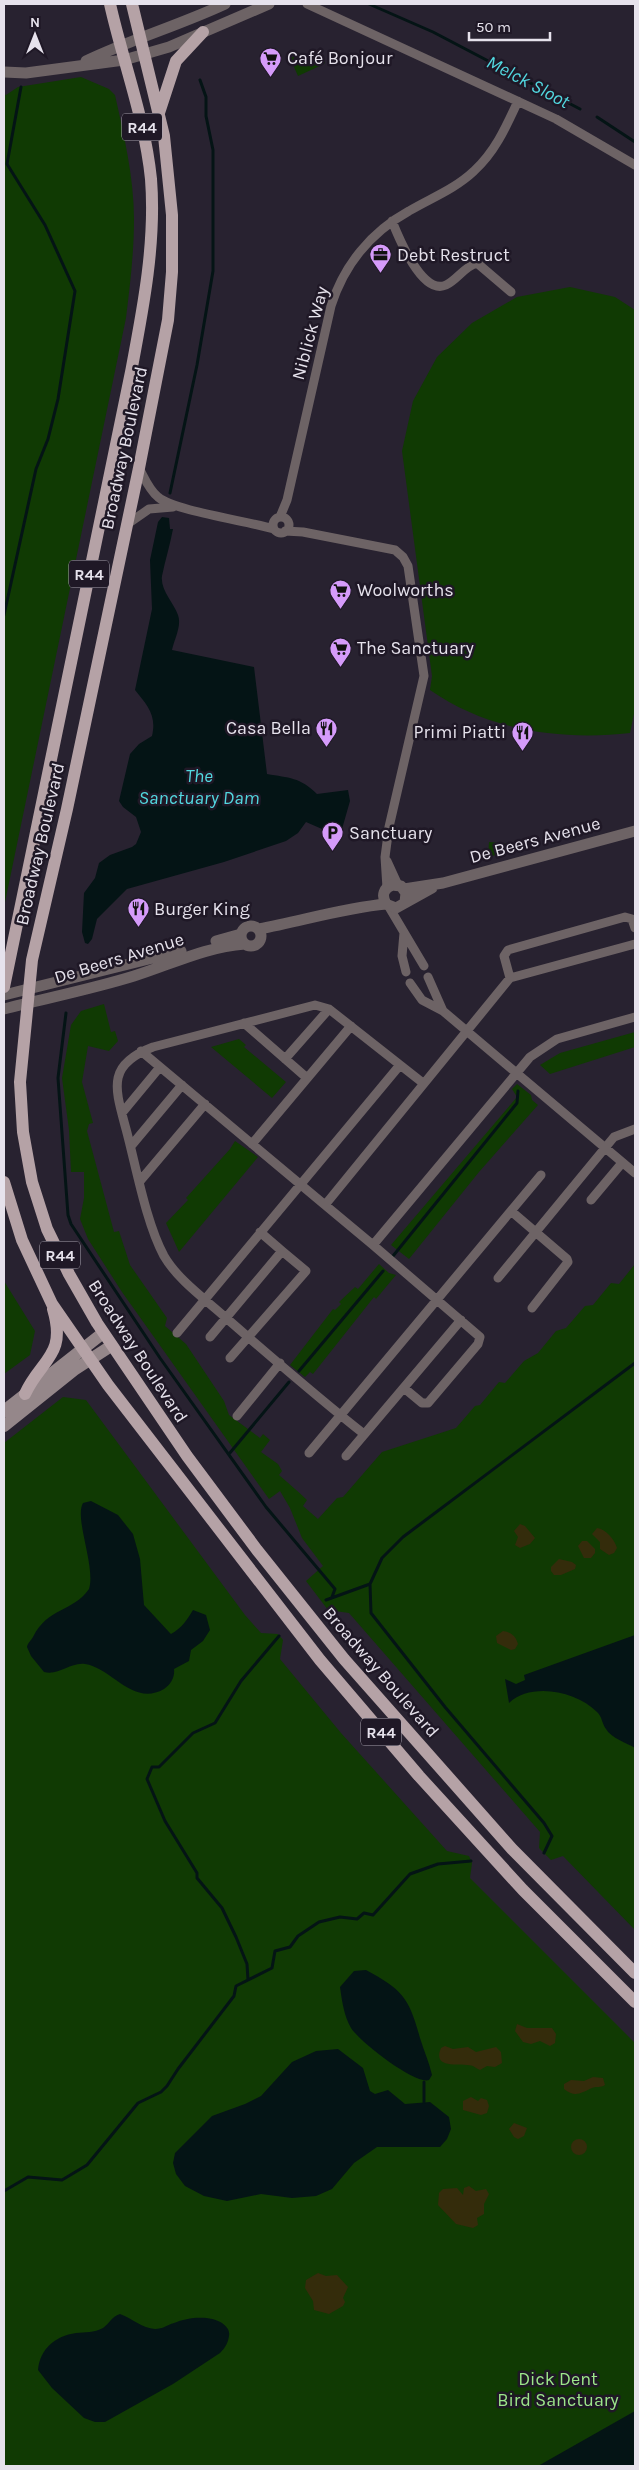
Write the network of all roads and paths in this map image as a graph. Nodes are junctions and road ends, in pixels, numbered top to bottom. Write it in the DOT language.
graph roads {
  1 [pos="110,4"];
  2 [pos="132,4"];
  3 [pos="225,4"];
  4 [pos="269,4"];
  5 [pos="307,4"];
  6 [pos="203,32"];
  7 [pos="141,37"];
  8 [pos="120,44"];
  9 [pos="144,54"];
  10 [pos="124,60"];
  11 [pos="78,65"];
  12 [pos="4,72"];
  13 [pos="518,101"];
  14 [pos="159,114"];
  15 [pos="635,165"];
  16 [pos="392,221"];
  17 [pos="511,292"];
  18 [pos="139,468"];
  19 [pos="181,507"];
  20 [pos="281,523"];
  21 [pos="126,525"];
  22 [pos="635,831"];
  23 [pos="385,856"];
  24 [pos="443,883"];
  25 [pos="401,887"];
  26 [pos="386,897"];
  27 [pos="405,903"];
  28 [pos="403,928"];
  29 [pos="635,928"];
  30 [pos="260,934"];
  31 [pos="243,939"];
  32 [pos="635,944"];
  33 [pos="424,966"];
  34 [pos="406,972"];
  35 [pos="428,977"];
  36 [pos="510,978"];
  37 [pos="410,983"];
  38 [pos="4,987"];
  39 [pos="28,988"];
  40 [pos="4,995"];
  41 [pos="27,1003"];
  42 [pos="329,1008"];
  43 [pos="4,1009"];
  44 [pos="443,1011"];
  45 [pos="635,1017"];
  46 [pos="244,1023"];
  47 [pos="351,1026"];
  48 [pos="466,1032"];
  49 [pos="141,1051"];
  50 [pos="285,1059"];
  51 [pos="400,1065"];
  52 [pos="160,1067"];
  53 [pos="516,1074"];
  54 [pos="307,1078"];
  55 [pos="423,1083"];
  56 [pos="182,1085"];
  57 [pos="205,1104"];
  58 [pos="122,1113"];
  59 [pos="635,1129"];
  60 [pos="252,1144"];
  61 [pos="131,1146"];
  62 [pos="604,1148"];
  63 [pos="622,1163"];
  64 [pos="635,1173"];
  65 [pos="541,1175"];
  66 [pos="140,1181"];
  67 [pos="4,1182"];
  68 [pos="301,1185"];
  69 [pos="591,1200"];
  70 [pos="325,1205"];
  71 [pos="511,1211"];
  72 [pos="260,1232"];
  73 [pos="535,1232"];
  74 [pos="373,1246"];
  75 [pos="282,1250"];
  76 [pos="498,1278"];
  77 [pos="205,1300"];
  78 [pos="437,1300"];
  79 [pos="52,1304"];
  80 [pos="532,1308"];
  81 [pos="226,1318"];
  82 [pos="461,1320"];
  83 [pos="103,1333"];
  84 [pos="177,1333"];
  85 [pos="210,1337"];
  86 [pos="249,1338"];
  87 [pos="111,1346"];
  88 [pos="87,1353"];
  89 [pos="230,1358"];
  90 [pos="280,1363"];
  91 [pos="404,1388"];
  92 [pos="25,1394"];
  93 [pos="4,1410"];
  94 [pos="237,1416"];
  95 [pos="341,1416"];
  96 [pos="4,1426"];
  97 [pos="364,1434"];
  98 [pos="309,1453"];
  99 [pos="346,1456"];
  100 [pos="635,1973"];
  101 [pos="635,2002"];
  1 -- 8 [label="main road, Broadway Boulevard / R44"];
  2 -- 7 [label="main road, Broadway Boulevard / R44"];
  3 -- 7 [label="street"];
  4 -- 6 [label="street"];
  5 -- 13 [label="street"];
  6 -- 9 [label="street"];
  6 -- 14 [label="main road"];
  7 -- 8 [label="street"];
  7 -- 9 [label="main road, Broadway Boulevard / R44"];
  8 -- 10 [label="main road, Broadway Boulevard / R44"];
  8 -- 11 [label="street"];
  9 -- 10 [label="street"];
  9 -- 14 [label="main road, Broadway Boulevard / R44"];
  10 -- 11 [label="street"];
  10 -- 38 [label="main road, Broadway Boulevard / R44"];
  11 -- 12 [label="street"];
  13 -- 15 [label="street"];
  13 -- 16 [label="street, Niblick Way"];
  14 -- 18 [label="main road, Broadway Boulevard / R44"];
  16 -- 17 [label="street"];
  16 -- 20 [label="street, Niblick Way"];
  18 -- 19 [label="street"];
  18 -- 21 [label="main road, Broadway Boulevard / R44"];
  19 -- 20 [label="street"];
  19 -- 21 [label="street"];
  20 -- 23 [label="street"];
  21 -- 39 [label="main road, Broadway Boulevard / R44"];
  22 -- 24 [label="street, De Beers Avenue"];
  23 -- 25 [label="street"];
  23 -- 26 [label="street"];
  24 -- 25 [label="street, De Beers Avenue"];
  24 -- 27 [label="street, De Beers Avenue"];
  25 -- 26 [label="street"];
  25 -- 27 [label="street"];
  26 -- 27 [label="street"];
  26 -- 28 [label="street"];
  26 -- 30 [label="street"];
  27 -- 28 [label="street"];
  28 -- 33 [label="street"];
  28 -- 34 [label="street"];
  29 -- 36 [label="street"];
  30 -- 31 [label="street"];
  30 -- 31 [label="street"];
  31 -- 39 [label="street, De Beers Avenue"];
  31 -- 41 [label="street, De Beers Avenue"];
  32 -- 36 [label="street"];
  35 -- 44 [label="street"];
  36 -- 48 [label="street"];
  37 -- 44 [label="street"];
  39 -- 40 [label="street, De Beers Avenue"];
  39 -- 41 [label="main road, Broadway Boulevard / R44"];
  41 -- 43 [label="street, De Beers Avenue"];
  41 -- 83 [label="main road, Broadway Boulevard / R44"];
  42 -- 46 [label="street"];
  42 -- 47 [label="street"];
  42 -- 50 [label="street"];
  44 -- 48 [label="street"];
  45 -- 53 [label="street"];
  46 -- 49 [label="street"];
  46 -- 50 [label="street"];
  47 -- 51 [label="street"];
  47 -- 54 [label="street"];
  48 -- 53 [label="street"];
  48 -- 55 [label="street"];
  49 -- 52 [label="street"];
  49 -- 58 [label="street"];
  50 -- 54 [label="street"];
  51 -- 55 [label="street"];
  51 -- 68 [label="street"];
  52 -- 56 [label="street"];
  52 -- 58 [label="street"];
  53 -- 62 [label="street"];
  53 -- 74 [label="street"];
  54 -- 60 [label="street"];
  55 -- 70 [label="street"];
  56 -- 57 [label="street"];
  56 -- 61 [label="street"];
  57 -- 60 [label="street"];
  57 -- 66 [label="street"];
  58 -- 61 [label="street"];
  59 -- 62 [label="street"];
  60 -- 68 [label="street"];
  61 -- 66 [label="street"];
  62 -- 63 [label="street"];
  62 -- 73 [label="street"];
  63 -- 64 [label="street"];
  63 -- 69 [label="street"];
  65 -- 71 [label="street"];
  66 -- 77 [label="street"];
  67 -- 79 [label="main road, Broadway Boulevard / R44"];
  68 -- 70 [label="street"];
  68 -- 72 [label="street"];
  70 -- 74 [label="street"];
  71 -- 73 [label="street"];
  71 -- 78 [label="street"];
  72 -- 75 [label="street"];
  72 -- 77 [label="street"];
  73 -- 76 [label="street"];
  73 -- 80 [label="street"];
  74 -- 78 [label="street"];
  75 -- 81 [label="street"];
  75 -- 86 [label="street"];
  77 -- 81 [label="street"];
  77 -- 84 [label="street"];
  78 -- 82 [label="street"];
  78 -- 95 [label="street"];
  79 -- 88 [label="main road, Broadway Boulevard / R44"];
  79 -- 92 [label="main road"];
  81 -- 85 [label="street"];
  81 -- 86 [label="street"];
  82 -- 91 [label="street"];
  82 -- 91 [label="street"];
  83 -- 87 [label="main road, Broadway Boulevard / R44"];
  83 -- 88 [label="main road"];
  86 -- 89 [label="street"];
  86 -- 90 [label="street"];
  87 -- 88 [label="main road"];
  87 -- 100 [label="main road, Broadway Boulevard / R44"];
  88 -- 92 [label="main road"];
  88 -- 96 [label="main road"];
  88 -- 101 [label="main road, Broadway Boulevard / R44"];
  90 -- 94 [label="street"];
  90 -- 95 [label="street"];
  91 -- 97 [label="street"];
  92 -- 93 [label="main road"];
  95 -- 97 [label="street"];
  95 -- 98 [label="street"];
  97 -- 99 [label="street"];
}
